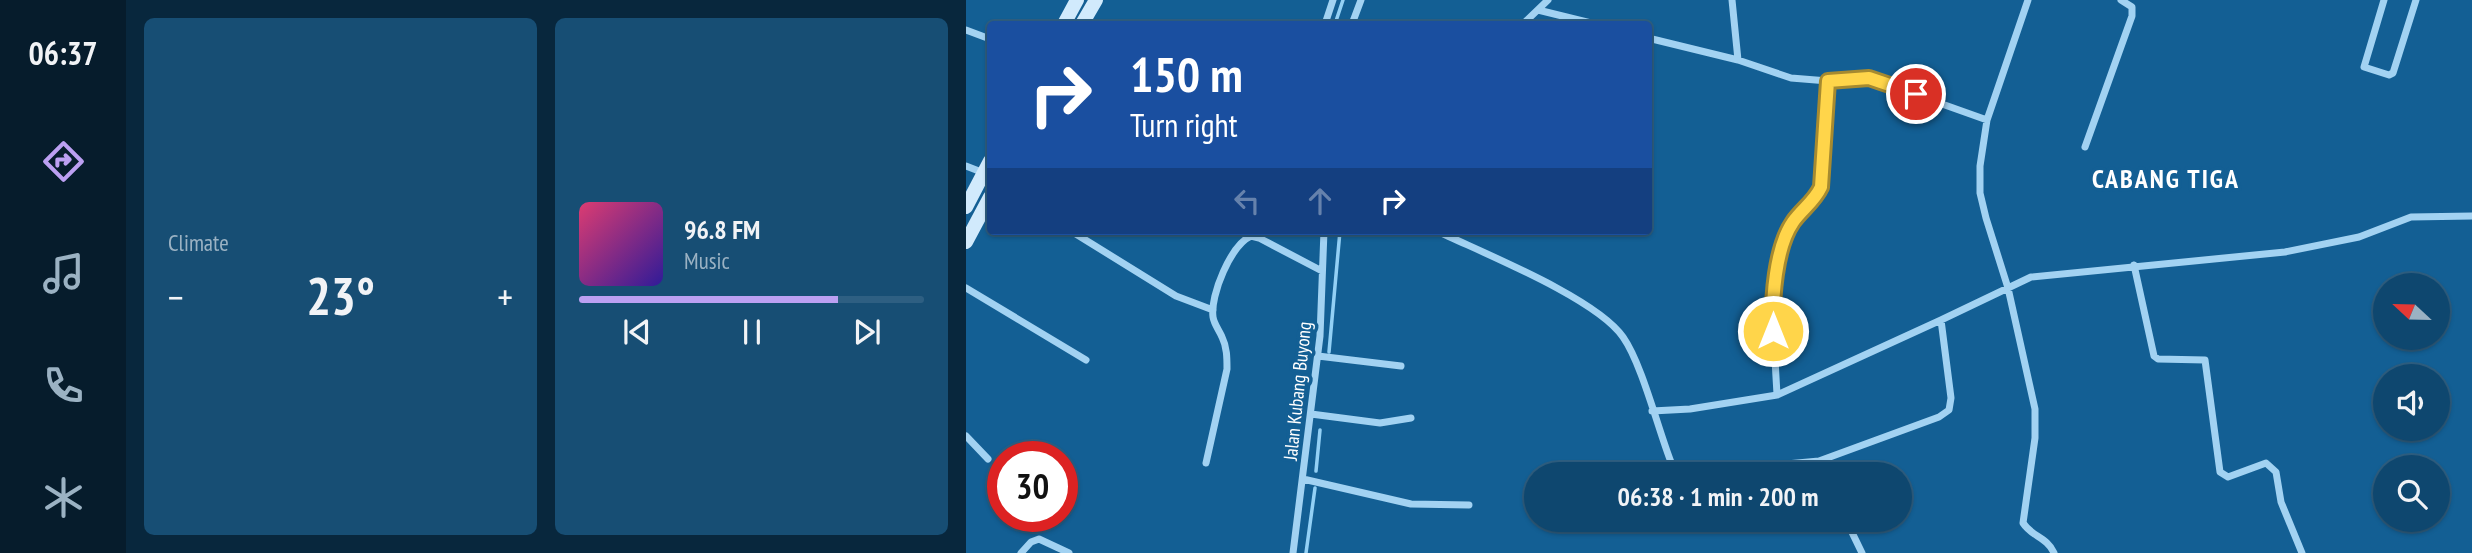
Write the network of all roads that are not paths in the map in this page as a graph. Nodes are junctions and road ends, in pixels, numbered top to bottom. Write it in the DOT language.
graph roads {
  1 [pos="1077,0"];
  2 [pos="1096,0"];
  3 [pos="1333,0"];
  4 [pos="1360,0"];
  5 [pos="1548,0"];
  6 [pos="1732,0"];
  7 [pos="2028,0"];
  8 [pos="2121,0"];
  9 [pos="2384,0"];
  10 [pos="2416,0"];
  11 [pos="1538,10"];
  12 [pos="1066,21"];
  13 [pos="1085,21"];
  14 [pos="1326,21"];
  15 [pos="1353,21"];
  16 [pos="1526,21"];
  17 [pos="1583,21"];
  18 [pos="966,30"];
  19 [pos="987,38"];
  20 [pos="1652,39"];
  21 [pos="1738,60"];
  22 [pos="1828,81"];
  23 [pos="1987,120"];
  24 [pos="2085,147"];
  25 [pos="966,166"];
  26 [pos="987,167"];
  27 [pos="987,203"];
  28 [pos="966,207"];
  29 [pos="2472,216"];
  30 [pos="1078,235"];
  31 [pos="1324,235"];
  32 [pos="1445,235"];
  33 [pos="966,242"];
  34 [pos="2134,265"];
  35 [pos="1322,271"];
  36 [pos="966,288"];
  37 [pos="2008,288"];
  38 [pos="1213,310"];
  39 [pos="1941,320"];
  40 [pos="1318,356"];
  41 [pos="1086,360"];
  42 [pos="1401,366"];
  43 [pos="1777,395"];
  44 [pos="1652,411"];
  45 [pos="1311,414"];
  46 [pos="1411,418"];
  47 [pos="966,436"];
  48 [pos="987,458"];
  49 [pos="1819,461"];
  50 [pos="1206,463"];
  51 [pos="1303,479"];
  52 [pos="1469,505"];
  53 [pos="1852,532"];
  54 [pos="1021,553"];
  55 [pos="1069,553"];
  56 [pos="1293,553"];
  57 [pos="1862,553"];
  58 [pos="2054,553"];
  59 [pos="2302,553"];
  1 -- 12 [label="main road"];
  2 -- 13 [label="main road"];
  3 -- 14 [label="street"];
  4 -- 15 [label="street"];
  5 -- 11 [label="street"];
  6 -- 21 [label="street"];
  7 -- 23 [label="street"];
  8 -- 24 [label="street"];
  9 -- 10 [label="street"];
  11 -- 16 [label="street"];
  11 -- 17 [label="street"];
  18 -- 19 [label="street"];
  20 -- 21 [label="street"];
  21 -- 22 [label="street"];
  22 -- 23 [label="street"];
  22 -- 43 [label="street"];
  23 -- 37 [label="street"];
  25 -- 26 [label="street"];
  26 -- 28 [label="main road"];
  27 -- 33 [label="main road"];
  29 -- 34 [label="street"];
  30 -- 38 [label="street"];
  31 -- 35 [label="street, Jalan Kubang Buyong"];
  32 -- 44 [label="street"];
  34 -- 37 [label="street"];
  34 -- 59 [label="street"];
  35 -- 38 [label="street"];
  35 -- 40 [label="street, Jalan Kubang Buyong"];
  36 -- 41 [label="street"];
  37 -- 39 [label="street"];
  37 -- 58 [label="street"];
  38 -- 50 [label="street"];
  39 -- 43 [label="street"];
  39 -- 49 [label="street"];
  40 -- 42 [label="street"];
  40 -- 45 [label="street, Jalan Kubang Buyong"];
  43 -- 44 [label="street"];
  44 -- 49 [label="street"];
  45 -- 46 [label="street"];
  45 -- 51 [label="street, Jalan Kubang Buyong"];
  47 -- 48 [label="street"];
  51 -- 52 [label="street"];
  51 -- 56 [label="street, Jalan Kubang Buyong"];
  53 -- 57 [label="street"];
  54 -- 55 [label="street"];
}
